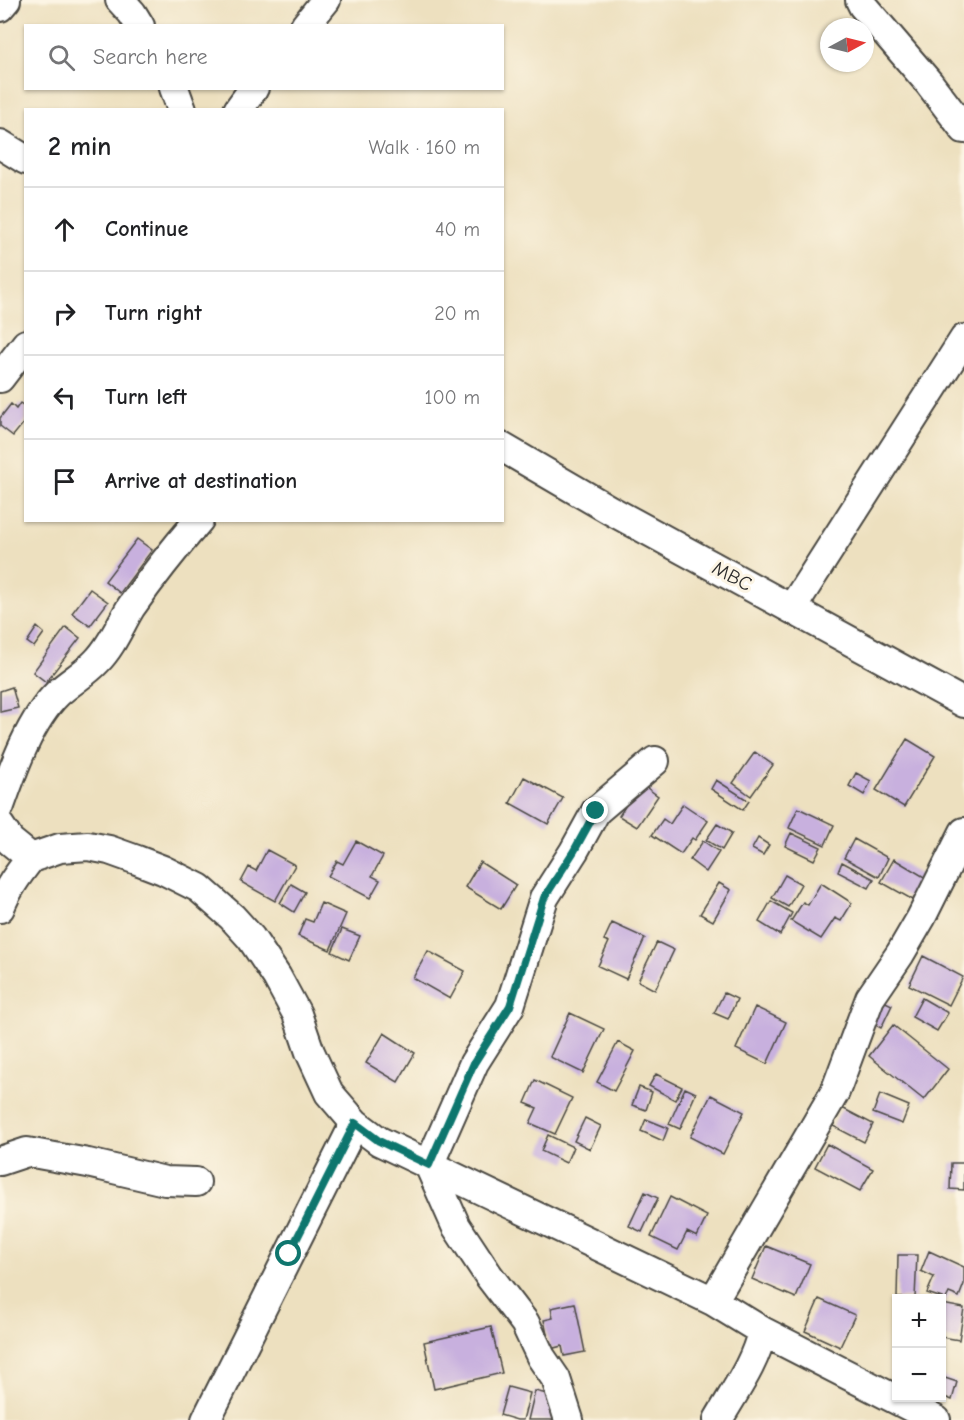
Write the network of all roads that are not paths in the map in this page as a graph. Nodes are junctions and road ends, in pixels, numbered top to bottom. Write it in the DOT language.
graph roads {
  1 [pos="6,0"];
  2 [pos="120,0"];
  3 [pos="326,0"];
  4 [pos="860,0"];
  5 [pos="0,7"];
  6 [pos="139,24"];
  7 [pos="307,24"];
  8 [pos="175,90"];
  9 [pos="253,90"];
  10 [pos="181,108"];
  11 [pos="239,108"];
  12 [pos="964,129"];
  13 [pos="0,144"];
  14 [pos="24,159"];
  15 [pos="964,339"];
  16 [pos="24,347"];
  17 [pos="0,378"];
  18 [pos="504,448"];
  19 [pos="197,522"];
  20 [pos="792,608"];
  21 [pos="964,703"];
  22 [pos="655,760"];
  23 [pos="0,806"];
  24 [pos="0,826"];
  25 [pos="964,832"];
  26 [pos="31,858"];
  27 [pos="0,908"];
  28 [pos="355,1123"];
  29 [pos="0,1161"];
  30 [pos="429,1165"];
  31 [pos="196,1182"];
  32 [pos="713,1301"];
  33 [pos="762,1331"];
  34 [pos="206,1420"];
  35 [pos="569,1420"];
  36 [pos="718,1420"];
  37 [pos="936,1420"];
  1 -- 5 [label="street"];
  2 -- 6 [label="street"];
  3 -- 7 [label="street"];
  4 -- 12 [label="street"];
  8 -- 10 [label="street"];
  9 -- 11 [label="street"];
  13 -- 14 [label="street"];
  15 -- 20 [label="street"];
  16 -- 17 [label="street"];
  18 -- 20 [label="street, MBC"];
  19 -- 23 [label="street"];
  20 -- 21 [label="street, MBC"];
  22 -- 30 [label="street"];
  24 -- 26 [label="street"];
  25 -- 32 [label="street"];
  26 -- 27 [label="street"];
  26 -- 28 [label="street"];
  28 -- 30 [label="street"];
  28 -- 34 [label="street"];
  29 -- 31 [label="street"];
  30 -- 32 [label="street"];
  30 -- 35 [label="street"];
  32 -- 33 [label="street"];
  33 -- 36 [label="street"];
  33 -- 37 [label="street"];
}
